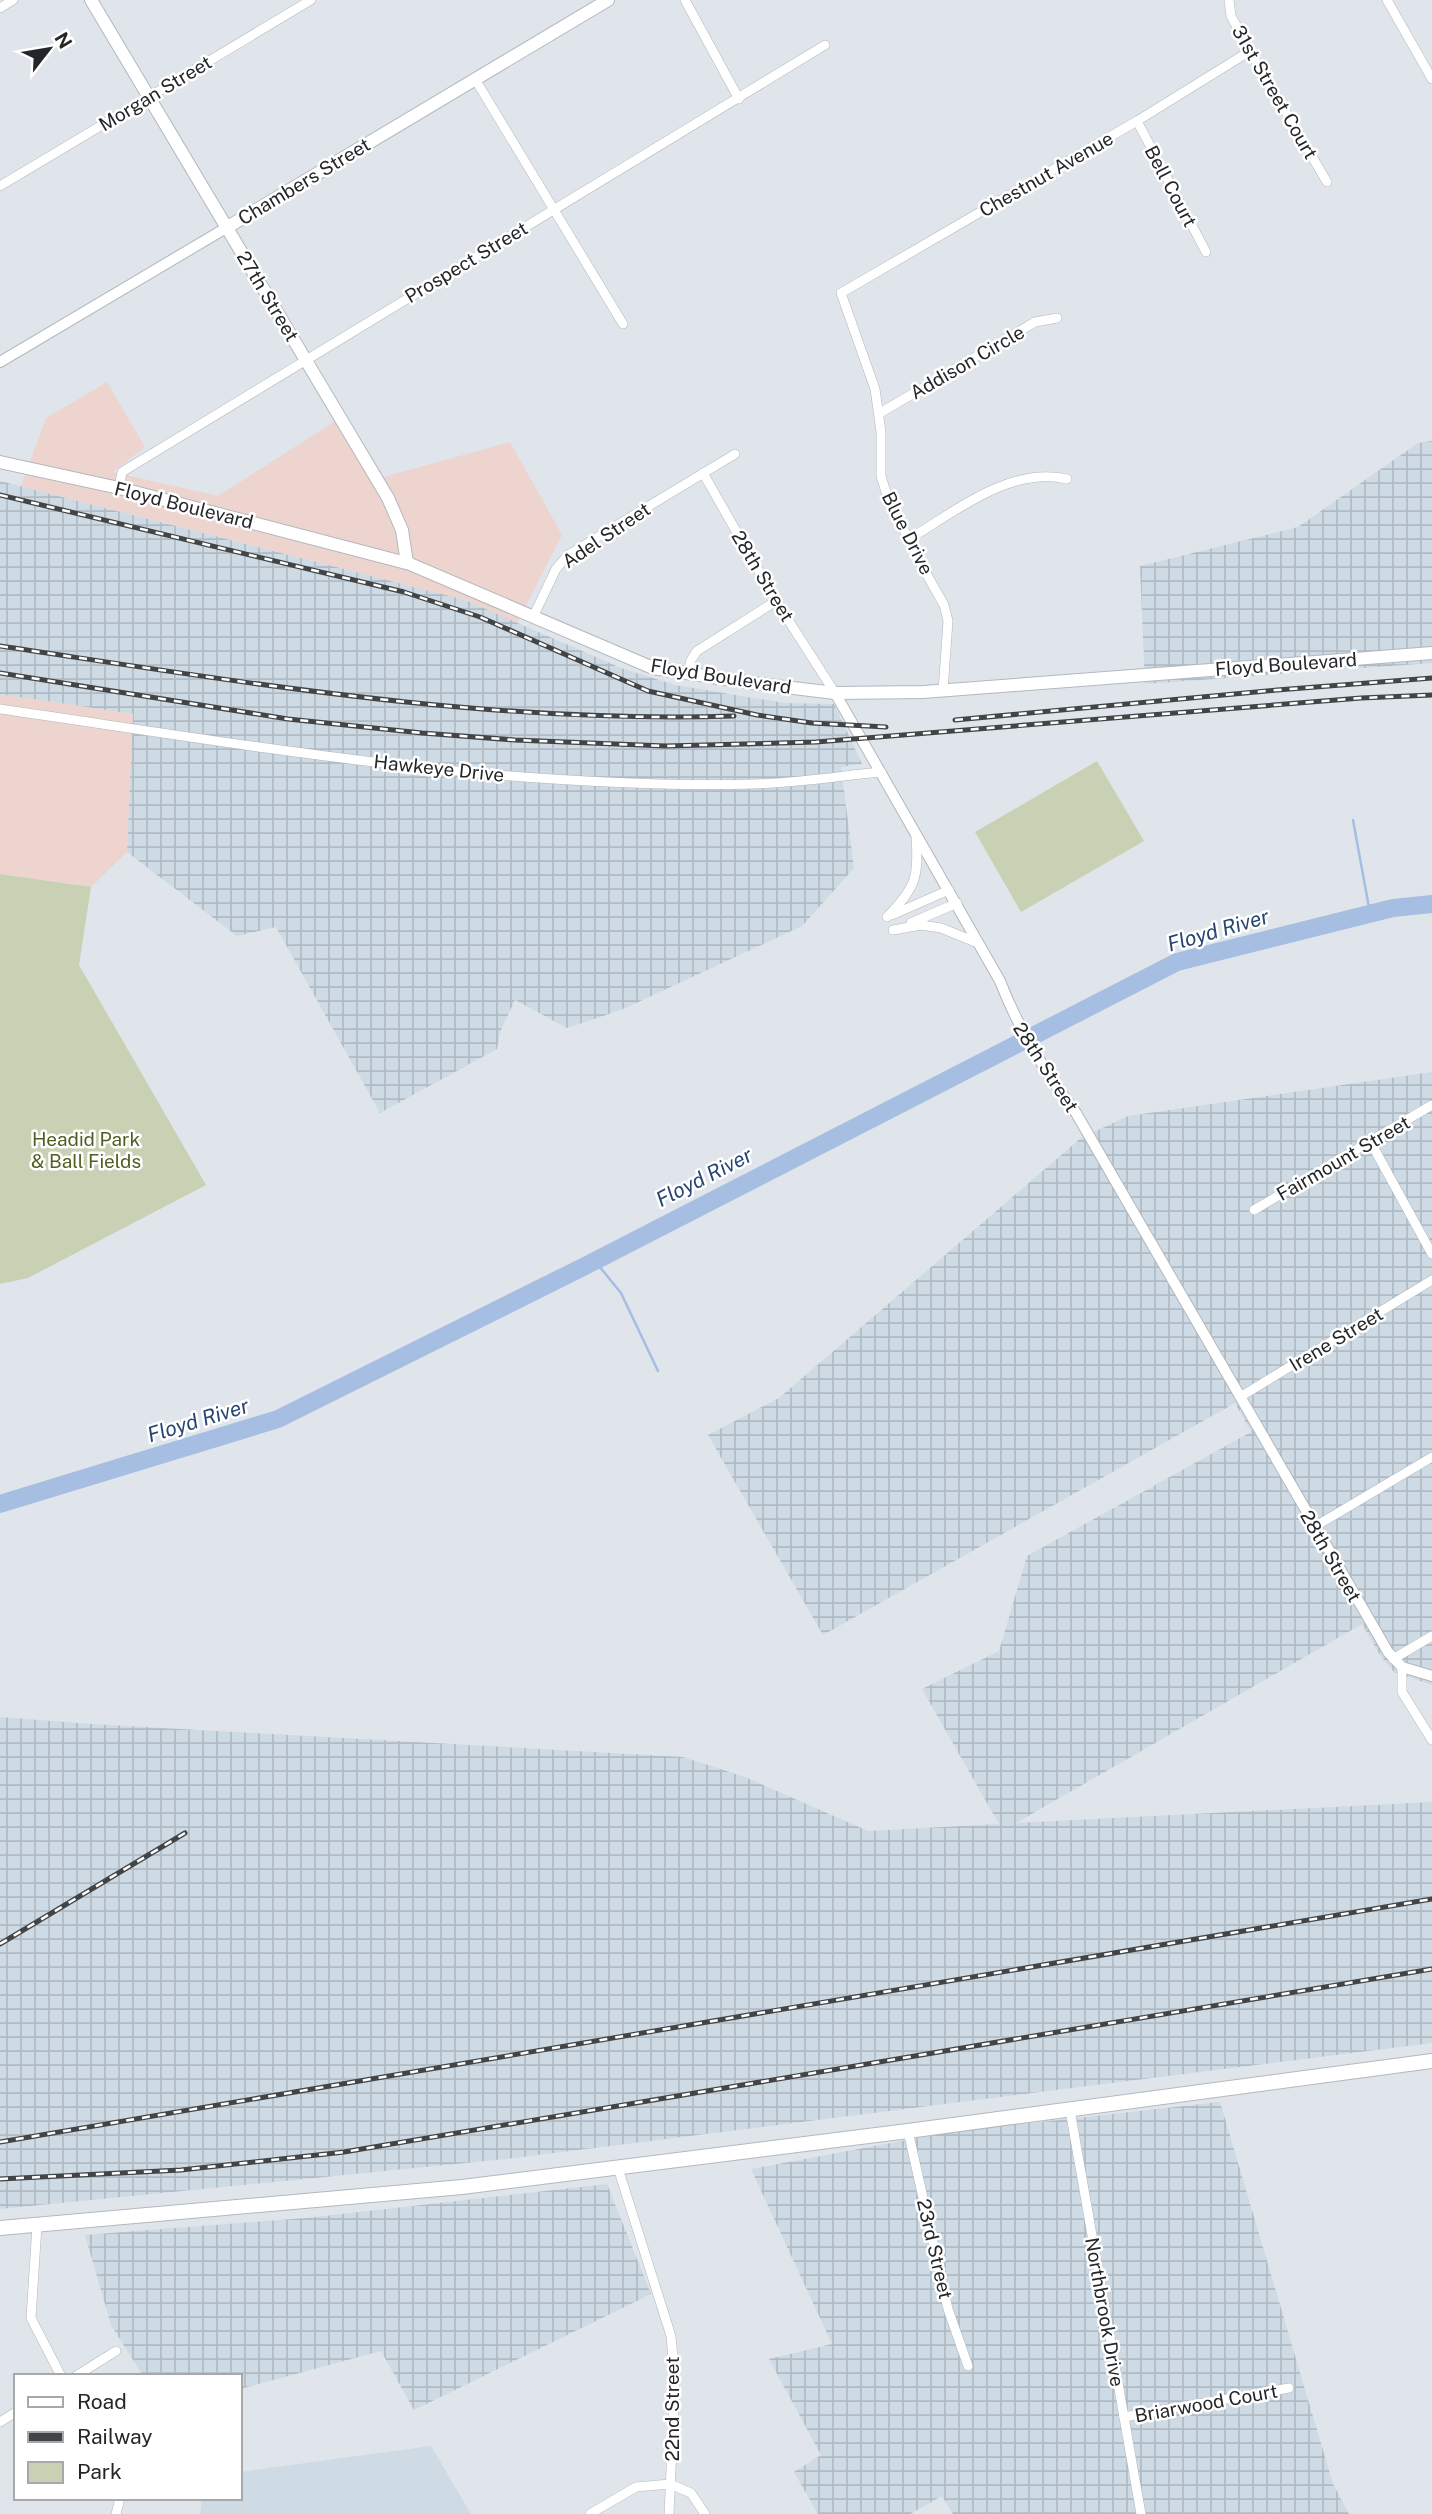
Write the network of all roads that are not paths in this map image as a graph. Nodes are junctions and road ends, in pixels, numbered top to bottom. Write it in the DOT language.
graph roads {
  1 [pos="13,0"];
  2 [pos="91,0"];
  3 [pos="311,0"];
  4 [pos="608,0"];
  5 [pos="685,0"];
  6 [pos="1229,0"];
  7 [pos="1387,0"];
  8 [pos="0,8"];
  9 [pos="825,45"];
  10 [pos="1250,51"];
  11 [pos="475,79"];
  12 [pos="1432,79"];
  13 [pos="149,97"];
  14 [pos="739,99"];
  15 [pos="1137,121"];
  16 [pos="1327,182"];
  17 [pos="0,186"];
  18 [pos="554,208"];
  19 [pos="226,228"];
  20 [pos="1206,252"];
  21 [pos="841,293"];
  22 [pos="1057,318"];
  23 [pos="623,324"];
  24 [pos="306,360"];
  25 [pos="0,362"];
  26 [pos="880,414"];
  27 [pos="735,454"];
  28 [pos="0,462"];
  29 [pos="703,473"];
  30 [pos="1067,479"];
  31 [pos="119,488"];
  32 [pos="909,538"];
  33 [pos="407,563"];
  34 [pos="776,601"];
  35 [pos="533,617"];
  36 [pos="1432,653"];
  37 [pos="688,674"];
  38 [pos="943,691"];
  39 [pos="835,693"];
  40 [pos="0,709"];
  41 [pos="881,772"];
  42 [pos="916,835"];
  43 [pos="949,890"];
  44 [pos="957,903"];
  45 [pos="978,943"];
  46 [pos="1432,1105"];
  47 [pos="1370,1140"];
  48 [pos="1254,1210"];
  49 [pos="1432,1254"];
  50 [pos="1432,1280"];
  51 [pos="1240,1397"];
  52 [pos="1432,1457"];
  53 [pos="1314,1527"];
  54 [pos="1432,1636"];
  55 [pos="1393,1659"];
  56 [pos="1402,1667"];
  57 [pos="1432,1676"];
  58 [pos="1432,1740"];
  59 [pos="1432,2060"];
  60 [pos="1070,2110"];
  61 [pos="908,2131"];
  62 [pos="618,2168"];
  63 [pos="37,2224"];
  64 [pos="0,2228"];
  65 [pos="116,2351"];
  66 [pos="968,2366"];
  67 [pos="60,2374"];
  68 [pos="79,2374"];
  69 [pos="1289,2388"];
  70 [pos="1124,2417"];
  71 [pos="670,2484"];
  72 [pos="590,2514"];
  73 [pos="669,2514"];
  74 [pos="705,2514"];
  75 [pos="1141,2514"];
  1 -- 8 [label="street"];
  2 -- 13 [label="main road, 27th Street"];
  3 -- 13 [label="street, Morgan Street"];
  4 -- 11 [label="main road, Chambers Street"];
  5 -- 14 [label="street"];
  6 -- 10 [label="street, 31st Street Court"];
  7 -- 12 [label="street"];
  9 -- 14 [label="street, Prospect Street"];
  10 -- 15 [label="street, Chestnut Avenue"];
  10 -- 16 [label="street, 31st Street Court"];
  11 -- 18 [label="street"];
  11 -- 19 [label="main road, Chambers Street"];
  13 -- 17 [label="street, Morgan Street"];
  13 -- 19 [label="main road, 27th Street"];
  14 -- 18 [label="street, Prospect Street"];
  15 -- 20 [label="street, Bell Court"];
  15 -- 21 [label="street, Chestnut Avenue"];
  18 -- 23 [label="street"];
  18 -- 24 [label="street, Prospect Street"];
  19 -- 24 [label="main road, 27th Street"];
  19 -- 25 [label="street, Chambers Street"];
  21 -- 26 [label="street, Blue Drive"];
  22 -- 26 [label="street, Addison Circle"];
  24 -- 31 [label="street, Prospect Street"];
  24 -- 33 [label="main road, 27th Street"];
  26 -- 32 [label="street, Blue Drive"];
  27 -- 29 [label="street, Adel Street"];
  28 -- 31 [label="main road, Floyd Boulevard"];
  29 -- 34 [label="street, 28th Street"];
  29 -- 35 [label="street, Adel Street"];
  30 -- 32 [label="street"];
  31 -- 33 [label="main road, Floyd Boulevard"];
  32 -- 38 [label="street, Blue Drive"];
  33 -- 35 [label="main road, Floyd Boulevard"];
  34 -- 37 [label="street"];
  34 -- 39 [label="street, 28th Street"];
  35 -- 37 [label="main road, Floyd Boulevard"];
  36 -- 38 [label="main road, Floyd Boulevard"];
  37 -- 39 [label="main road, Floyd Boulevard"];
  38 -- 39 [label="main road, Floyd Boulevard"];
  39 -- 41 [label="street, 28th Street"];
  40 -- 41 [label="street, Hawkeye Drive"];
  41 -- 42 [label="street, 28th Street"];
  42 -- 43 [label="street, 28th Street"];
  42 -- 43 [label="street"];
  43 -- 44 [label="street, 28th Street"];
  44 -- 45 [label="street, 28th Street"];
  44 -- 45 [label="street"];
  45 -- 51 [label="street, 28th Street"];
  46 -- 47 [label="street, Fairmount Street"];
  47 -- 48 [label="street, Fairmount Street"];
  47 -- 49 [label="street"];
  50 -- 51 [label="street, Irene Street"];
  51 -- 53 [label="street, 28th Street"];
  52 -- 53 [label="street"];
  53 -- 55 [label="street, 28th Street"];
  54 -- 55 [label="street"];
  55 -- 56 [label="street, 28th Street"];
  56 -- 57 [label="street"];
  56 -- 58 [label="street"];
  59 -- 60 [label="main road"];
  60 -- 61 [label="main road"];
  60 -- 70 [label="street, Northbrook Drive"];
  61 -- 62 [label="main road"];
  61 -- 66 [label="street, 23rd Street"];
  62 -- 63 [label="main road"];
  62 -- 71 [label="street, 22nd Street"];
  63 -- 64 [label="main road"];
  63 -- 67 [label="street"];
  65 -- 68 [label="street"];
  69 -- 70 [label="street, Briarwood Court"];
  70 -- 75 [label="street, Northbrook Drive"];
  71 -- 72 [label="street"];
  71 -- 73 [label="street"];
  71 -- 74 [label="street, 22nd Street"];
}
